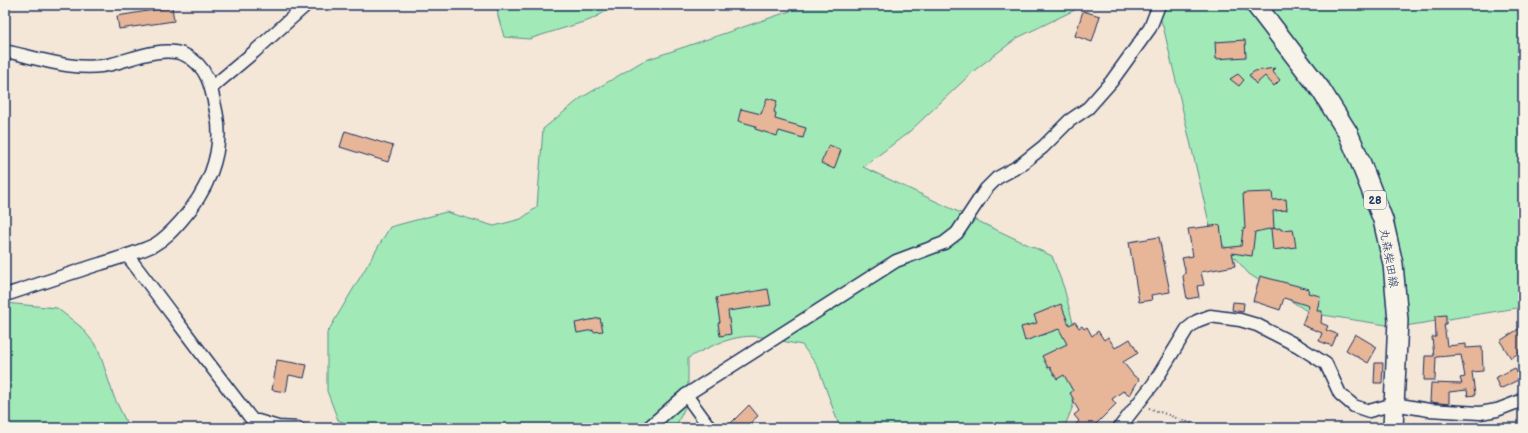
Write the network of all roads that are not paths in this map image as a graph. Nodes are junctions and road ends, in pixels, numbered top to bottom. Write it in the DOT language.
graph roads {
  1 [pos="306,5"];
  2 [pos="1158,5"];
  3 [pos="1256,5"];
  4 [pos="5,51"];
  5 [pos="211,88"];
  6 [pos="127,255"];
  7 [pos="5,295"];
  8 [pos="686,395"];
  9 [pos="1523,400"];
  10 [pos="1394,404"];
  11 [pos="298,428"];
  12 [pos="648,428"];
  13 [pos="710,428"];
  14 [pos="1119,428"];
  15 [pos="1393,428"];
  1 -- 5 [label="street"];
  2 -- 8 [label="street"];
  3 -- 10 [label="main road, 丸森柴田線 / 28"];
  4 -- 5 [label="street"];
  5 -- 6 [label="street"];
  6 -- 7 [label="street"];
  6 -- 11 [label="street"];
  8 -- 12 [label="street"];
  8 -- 13 [label="street"];
  9 -- 10 [label="street"];
  10 -- 14 [label="street"];
  10 -- 15 [label="main road, 丸森柴田線 / 28"];
}
